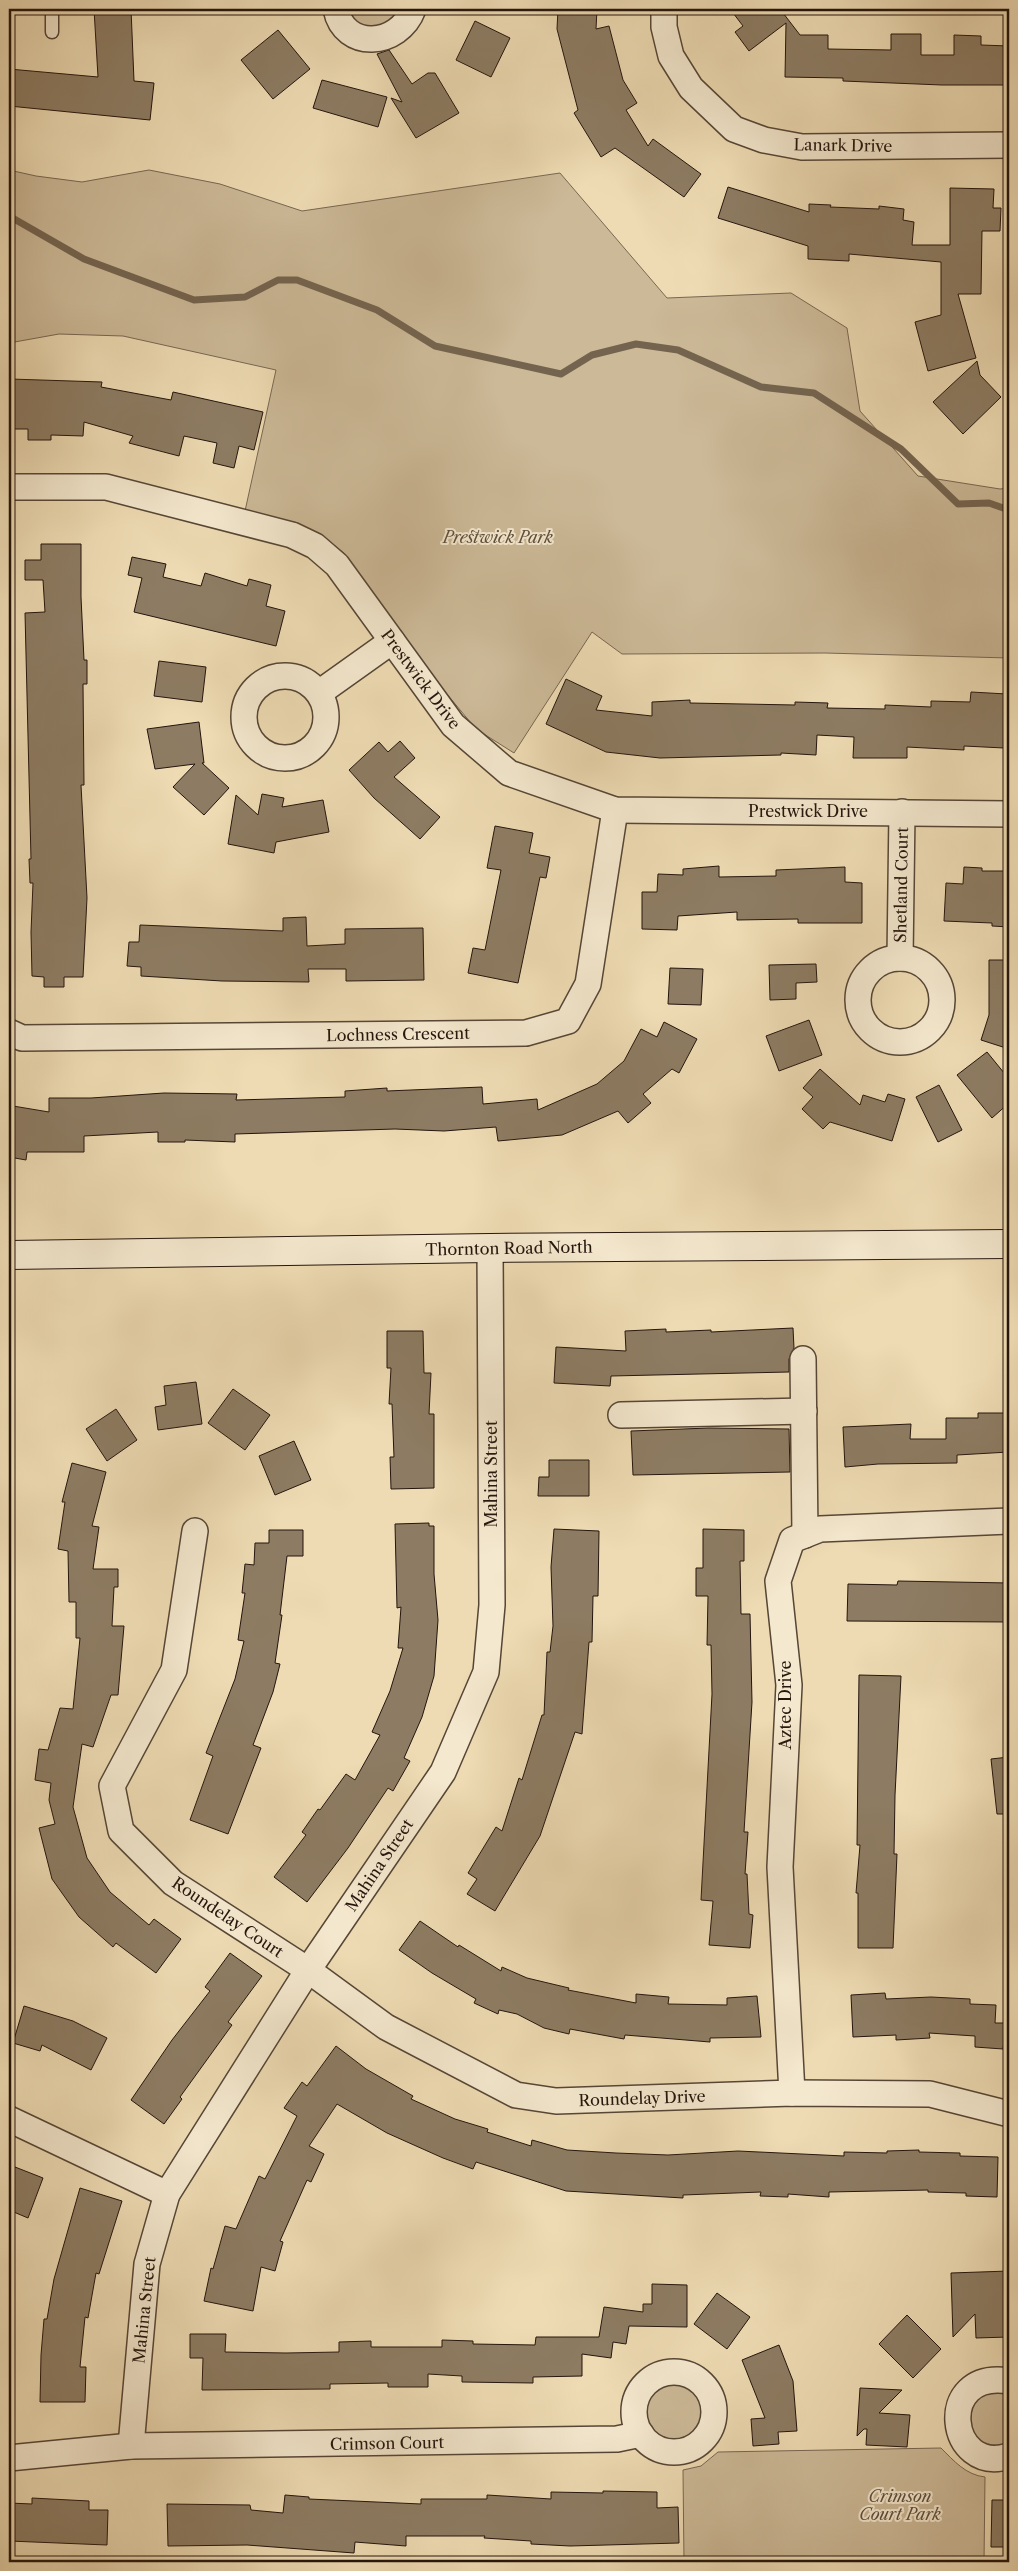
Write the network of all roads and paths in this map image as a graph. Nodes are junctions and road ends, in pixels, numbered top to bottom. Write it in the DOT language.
graph roads {
  1 [pos="52,9"];
  2 [pos="336,9"];
  3 [pos="413,9"];
  4 [pos="664,9"];
  5 [pos="52,32"];
  6 [pos="1009,145"];
  7 [pos="9,487"];
  8 [pos="392,641"];
  9 [pos="319,693"];
  10 [pos="615,810"];
  11 [pos="902,812"];
  12 [pos="1009,814"];
  13 [pos="900,958"];
  14 [pos="9,1032"];
  15 [pos="1009,1244"];
  16 [pos="490,1248"];
  17 [pos="9,1255"];
  18 [pos="803,1359"];
  19 [pos="804,1411"];
  20 [pos="621,1415"];
  21 [pos="1009,1521"];
  22 [pos="195,1531"];
  23 [pos="805,1535"];
  24 [pos="308,1970"];
  25 [pos="792,2093"];
  26 [pos="1009,2114"];
  27 [pos="9,2119"];
  28 [pos="167,2194"];
  29 [pos="1009,2381"];
  30 [pos="641,2434"];
  31 [pos="131,2446"];
  32 [pos="1009,2456"];
  33 [pos="9,2458"];
  1 -- 5 [label="lane"];
  2 -- 3 [label="street"];
  4 -- 6 [label="street, Lanark Drive"];
  7 -- 8 [label="street, Prestwick Drive"];
  8 -- 9 [label="street"];
  8 -- 10 [label="street, Prestwick Drive"];
  10 -- 11 [label="street, Prestwick Drive"];
  10 -- 14 [label="street, Lochness Crescent"];
  11 -- 12 [label="street, Prestwick Drive"];
  11 -- 13 [label="street, Shetland Court"];
  15 -- 16 [label="main road, Thornton Road North"];
  16 -- 17 [label="main road, Thornton Road North"];
  16 -- 24 [label="street, Mahina Street"];
  18 -- 19 [label="street"];
  19 -- 20 [label="street"];
  19 -- 23 [label="street"];
  21 -- 23 [label="street, Aztec Drive"];
  22 -- 24 [label="street, Roundelay Court"];
  23 -- 25 [label="street, Aztec Drive"];
  24 -- 25 [label="street, Roundelay Drive"];
  24 -- 28 [label="street, Mahina Street"];
  25 -- 26 [label="street, Roundelay Drive"];
  27 -- 28 [label="street"];
  28 -- 31 [label="street, Mahina Street"];
  29 -- 32 [label="street"];
  30 -- 31 [label="street, Crimson Court"];
  31 -- 33 [label="street, Crimson Court"];
}
